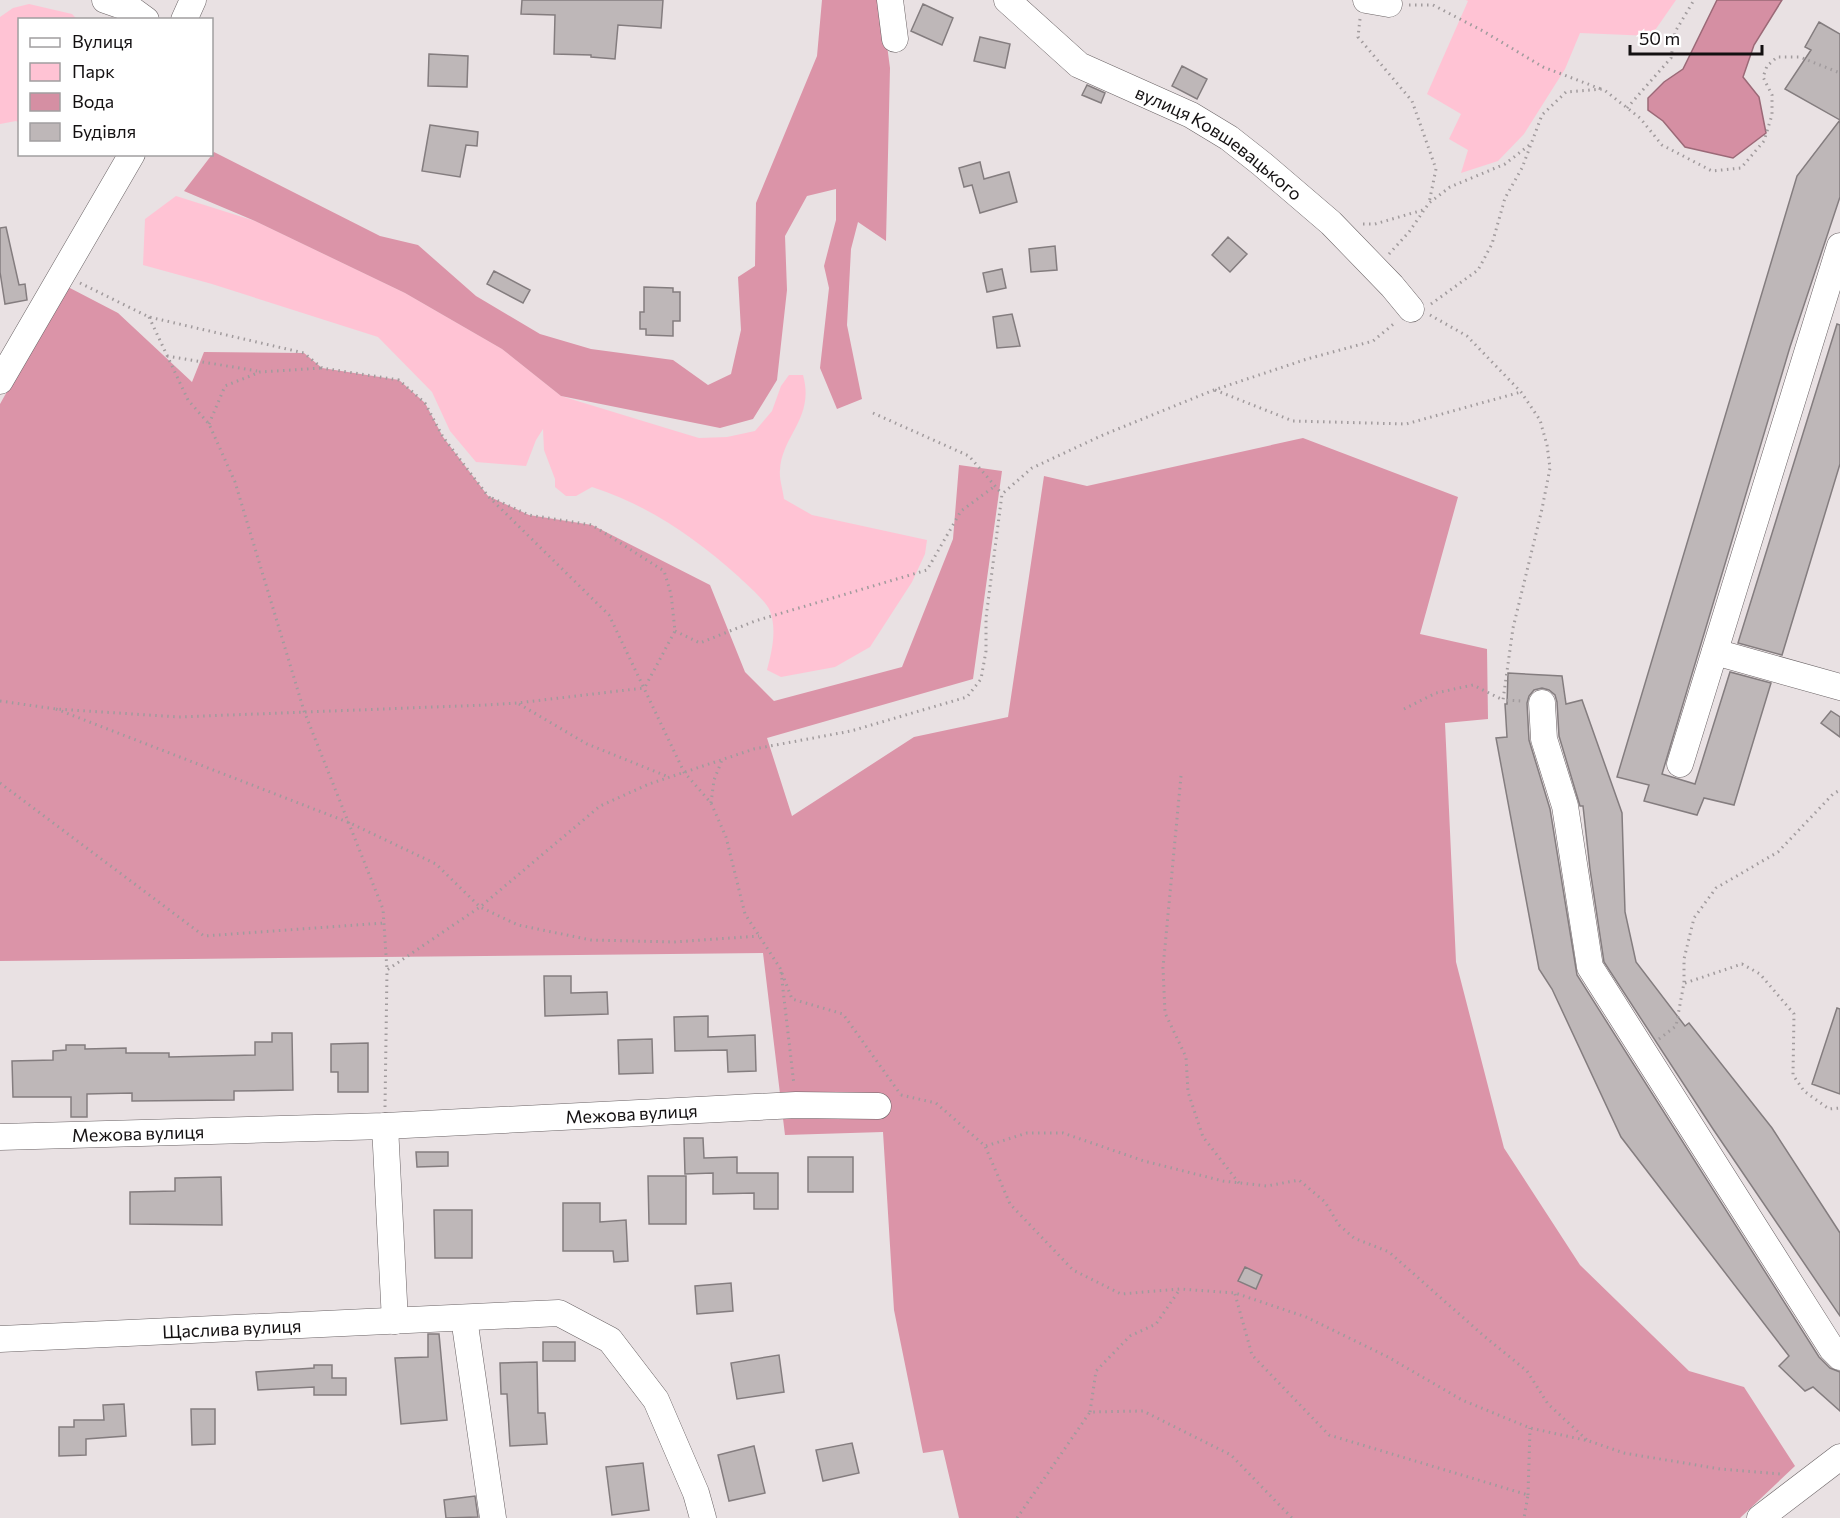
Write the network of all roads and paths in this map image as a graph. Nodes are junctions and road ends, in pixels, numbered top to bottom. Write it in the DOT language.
graph roads {
  1 [pos="105,0"];
  2 [pos="193,0"];
  3 [pos="890,0"];
  4 [pos="1007,0"];
  5 [pos="1694,0"];
  6 [pos="1372,7"];
  7 [pos="143,18"];
  8 [pos="185,18"];
  9 [pos="895,39"];
  10 [pos="1840,73"];
  11 [pos="1603,89"];
  12 [pos="1627,108"];
  13 [pos="1533,142"];
  14 [pos="131,156"];
  15 [pos="1429,203"];
  16 [pos="1425,209"];
  17 [pos="1331,223"];
  18 [pos="1840,246"];
  19 [pos="1378,273"];
  20 [pos="63,274"];
  21 [pos="1411,309"];
  22 [pos="149,317"];
  23 [pos="167,356"];
  24 [pos="322,368"];
  25 [pos="260,372"];
  26 [pos="0,381"];
  27 [pos="1214,390"];
  28 [pos="1521,392"];
  29 [pos="873,413"];
  30 [pos="209,424"];
  31 [pos="995,486"];
  32 [pos="1002,494"];
  33 [pos="488,496"];
  34 [pos="675,631"];
  35 [pos="1714,652"];
  36 [pos="1840,687"];
  37 [pos="644,688"];
  38 [pos="1503,700"];
  39 [pos="0,701"];
  40 [pos="1542,703"];
  41 [pos="517,704"];
  42 [pos="56,709"];
  43 [pos="1404,709"];
  44 [pos="304,711"];
  45 [pos="722,760"];
  46 [pos="1680,764"];
  47 [pos="684,772"];
  48 [pos="1181,776"];
  49 [pos="669,777"];
  50 [pos="0,783"];
  51 [pos="1840,790"];
  52 [pos="711,803"];
  53 [pos="350,823"];
  54 [pos="480,907"];
  55 [pos="384,923"];
  56 [pos="759,936"];
  57 [pos="780,968"];
  58 [pos="387,970"];
  59 [pos="1684,983"];
  60 [pos="1643,1051"];
  61 [pos="796,1105"];
  62 [pos="878,1106"];
  63 [pos="1840,1108"];
  64 [pos="385,1125"];
  65 [pos="0,1137"];
  66 [pos="986,1146"];
  67 [pos="1239,1183"];
  68 [pos="1180,1289"];
  69 [pos="1234,1293"];
  70 [pos="464,1318"];
  71 [pos="395,1321"];
  72 [pos="0,1339"];
  73 [pos="1840,1357"];
  74 [pos="1090,1412"];
  75 [pos="1530,1428"];
  76 [pos="1589,1441"];
  77 [pos="1840,1457"];
  78 [pos="1812,1477"];
  79 [pos="1528,1495"];
  80 [pos="493,1518"];
  81 [pos="703,1518"];
  82 [pos="1017,1518"];
  83 [pos="1292,1518"];
  84 [pos="1524,1518"];
  85 [pos="1760,1518"];
  1 -- 7 [label="street"];
  2 -- 8 [label="street"];
  3 -- 9 [label="street"];
  4 -- 17 [label="street, вулиця Ковшевацького"];
  5 -- 12 [label="path"];
  6 -- 11 [label="path"];
  6 -- 15 [label="path"];
  10 -- 12 [label="path"];
  11 -- 12 [label="path"];
  11 -- 13 [label="path"];
  13 -- 15 [label="path"];
  13 -- 21 [label="path"];
  14 -- 20 [label="street"];
  15 -- 16 [label="path"];
  16 -- 17 [label="path"];
  16 -- 19 [label="path"];
  17 -- 19 [label="street, вулиця Ковшевацького"];
  18 -- 35 [label="street"];
  19 -- 21 [label="street, вулиця Ковшевацького"];
  20 -- 22 [label="path"];
  20 -- 26 [label="street"];
  21 -- 27 [label="path"];
  21 -- 28 [label="path"];
  22 -- 23 [label="path"];
  22 -- 24 [label="path"];
  23 -- 25 [label="path"];
  23 -- 30 [label="path"];
  24 -- 25 [label="path"];
  24 -- 33 [label="path"];
  25 -- 30 [label="path"];
  27 -- 28 [label="path"];
  27 -- 32 [label="path"];
  28 -- 38 [label="path"];
  29 -- 31 [label="path"];
  30 -- 44 [label="path"];
  31 -- 32 [label="path"];
  31 -- 34 [label="path"];
  32 -- 45 [label="path"];
  33 -- 34 [label="path"];
  33 -- 37 [label="path"];
  34 -- 37 [label="path"];
  35 -- 36 [label="street"];
  35 -- 46 [label="street"];
  37 -- 41 [label="path"];
  37 -- 47 [label="path"];
  38 -- 40 [label="path"];
  38 -- 43 [label="path"];
  39 -- 42 [label="path"];
  40 -- 60 [label="street"];
  41 -- 44 [label="path"];
  41 -- 49 [label="path"];
  42 -- 44 [label="path"];
  42 -- 53 [label="path"];
  44 -- 53 [label="path"];
  45 -- 47 [label="path"];
  45 -- 52 [label="path"];
  47 -- 49 [label="path"];
  47 -- 52 [label="path"];
  48 -- 67 [label="path"];
  49 -- 54 [label="path"];
  50 -- 55 [label="path"];
  51 -- 59 [label="path"];
  52 -- 56 [label="path"];
  53 -- 54 [label="path"];
  53 -- 55 [label="path"];
  54 -- 56 [label="path"];
  54 -- 58 [label="path"];
  55 -- 58 [label="path"];
  56 -- 57 [label="path"];
  57 -- 61 [label="path"];
  57 -- 66 [label="path"];
  58 -- 64 [label="path"];
  59 -- 60 [label="path"];
  59 -- 63 [label="path"];
  60 -- 73 [label="street"];
  61 -- 62 [label="street, Межова вулиця"];
  61 -- 64 [label="street, Межова вулиця"];
  64 -- 65 [label="street, Межова вулиця"];
  64 -- 71 [label="street"];
  66 -- 67 [label="path"];
  66 -- 68 [label="path"];
  67 -- 76 [label="path"];
  68 -- 69 [label="path"];
  68 -- 74 [label="path"];
  69 -- 75 [label="path"];
  69 -- 79 [label="path"];
  70 -- 71 [label="street, Щаслива вулиця"];
  70 -- 80 [label="street"];
  70 -- 81 [label="street, Щаслива вулиця"];
  71 -- 72 [label="street, Щаслива вулиця"];
  74 -- 82 [label="path"];
  74 -- 83 [label="path"];
  75 -- 76 [label="path"];
  75 -- 79 [label="path"];
  76 -- 78 [label="path"];
  77 -- 78 [label="street"];
  78 -- 85 [label="street"];
  79 -- 84 [label="path"];
}
